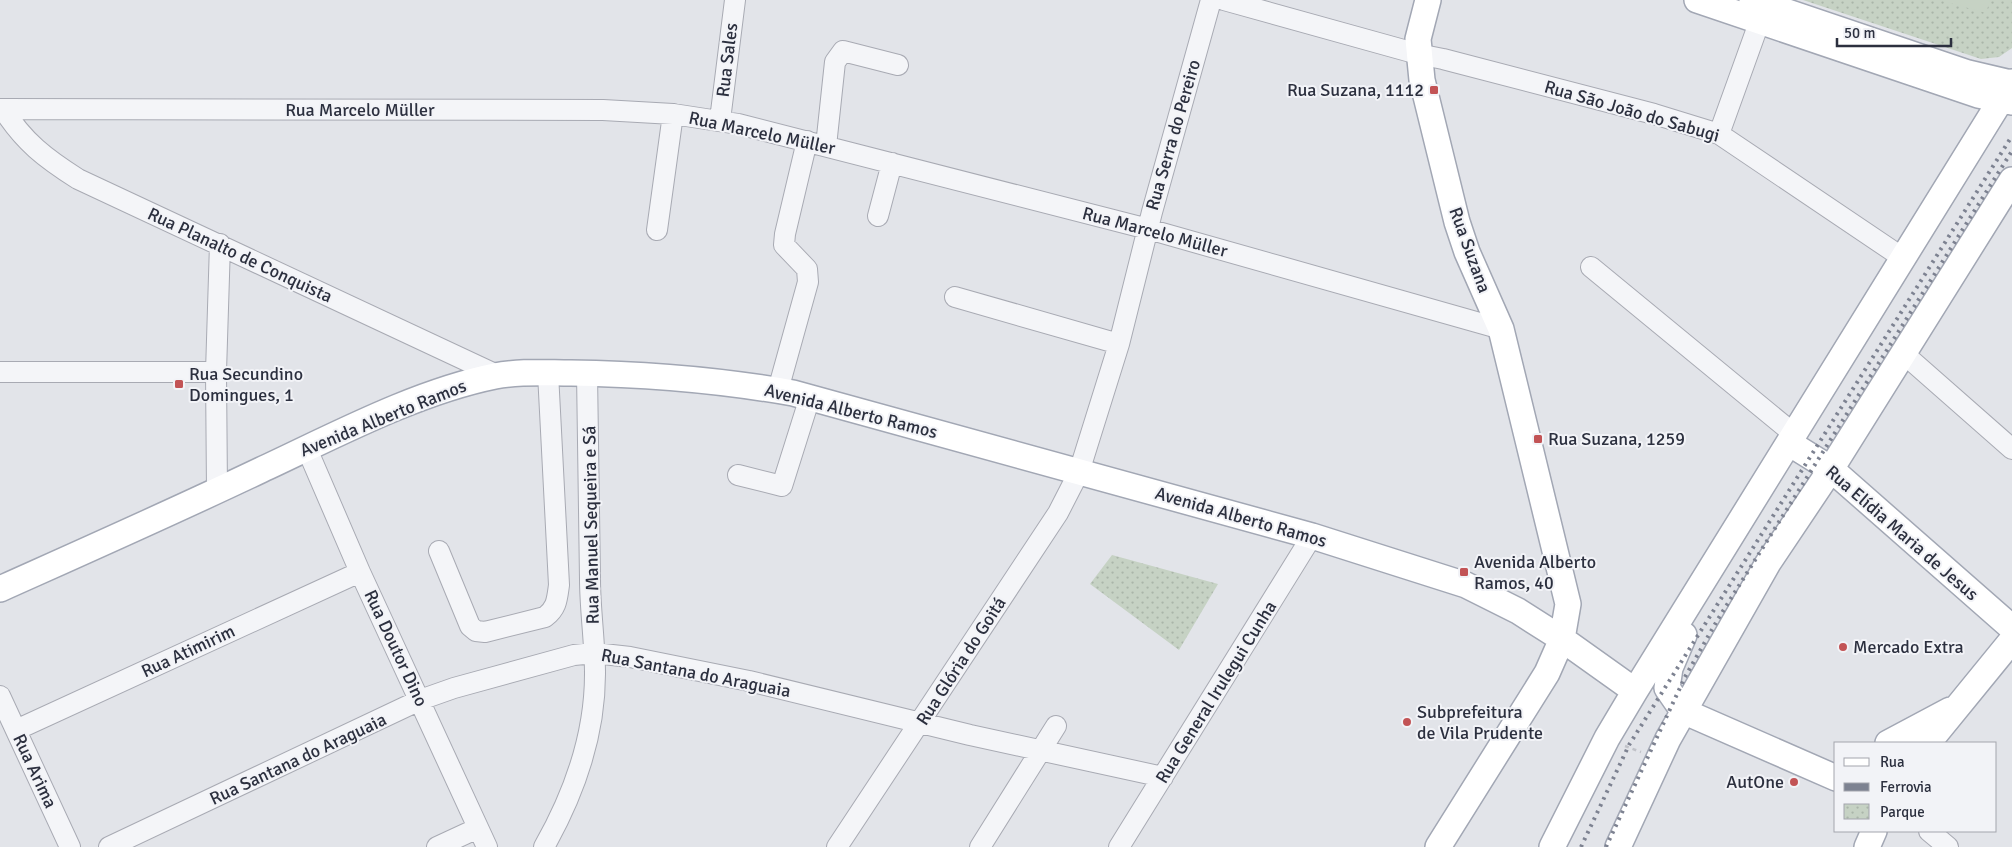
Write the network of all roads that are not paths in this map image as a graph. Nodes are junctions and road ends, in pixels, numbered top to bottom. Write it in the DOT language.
graph roads {
  1 [pos="735,0"];
  2 [pos="1211,0"];
  3 [pos="1224,0"];
  4 [pos="1428,0"];
  5 [pos="1697,0"];
  6 [pos="1759,9"];
  7 [pos="1418,54"];
  8 [pos="898,65"];
  9 [pos="2009,92"];
  10 [pos="1,109"];
  11 [pos="673,114"];
  12 [pos="720,120"];
  13 [pos="1719,134"];
  14 [pos="816,143"];
  15 [pos="892,163"];
  16 [pos="2012,180"];
  17 [pos="878,216"];
  18 [pos="1148,229"];
  19 [pos="657,230"];
  20 [pos="220,244"];
  21 [pos="1904,258"];
  22 [pos="1591,267"];
  23 [pos="955,297"];
  24 [pos="1501,329"];
  25 [pos="1119,344"];
  26 [pos="1904,354"];
  27 [pos="0,372"];
  28 [pos="216,372"];
  29 [pos="548,373"];
  30 [pos="587,373"];
  31 [pos="497,375"];
  32 [pos="778,390"];
  33 [pos="810,397"];
  34 [pos="1791,439"];
  35 [pos="307,449"];
  36 [pos="2012,449"];
  37 [pos="1831,469"];
  38 [pos="1079,472"];
  39 [pos="738,475"];
  40 [pos="217,491"];
  41 [pos="1312,536"];
  42 [pos="1728,542"];
  43 [pos="439,551"];
  44 [pos="360,572"];
  45 [pos="0,589"];
  46 [pos="2012,628"];
  47 [pos="1562,639"];
  48 [pos="2012,640"];
  49 [pos="594,653"];
  50 [pos="1635,691"];
  51 [pos="0,696"];
  52 [pos="420,700"];
  53 [pos="1958,705"];
  54 [pos="1683,711"];
  55 [pos="921,723"];
  56 [pos="1056,726"];
  57 [pos="16,730"];
  58 [pos="1890,742"];
  59 [pos="1929,742"];
  60 [pos="1040,750"];
  61 [pos="1163,777"];
  62 [pos="1834,777"];
  63 [pos="478,828"];
  64 [pos="1874,832"];
  65 [pos="1931,832"];
  66 [pos="1624,845"];
  67 [pos="70,847"];
  68 [pos="109,847"];
  69 [pos="437,847"];
  70 [pos="487,847"];
  71 [pos="544,847"];
  72 [pos="837,847"];
  73 [pos="980,847"];
  74 [pos="1119,847"];
  75 [pos="1438,847"];
  76 [pos="1552,847"];
  77 [pos="1867,847"];
  78 [pos="1948,847"];
  1 -- 12 [label="street, Rua Sales"];
  2 -- 18 [label="street, Rua Serra do Pereiro"];
  3 -- 7 [label="street"];
  4 -- 7 [label="main road, Rua Suzana"];
  5 -- 6 [label="main road"];
  6 -- 9 [label="main road"];
  6 -- 13 [label="street"];
  7 -- 13 [label="street, Rua São João do Sabugi"];
  7 -- 24 [label="main road, Rua Suzana"];
  8 -- 14 [label="street"];
  9 -- 21 [label="main road"];
  10 -- 11 [label="street, Rua Marcelo Müller"];
  10 -- 20 [label="street, Rua Planalto de Conquista"];
  11 -- 12 [label="street, Rua Marcelo Müller"];
  11 -- 19 [label="street"];
  12 -- 14 [label="street, Rua Marcelo Müller"];
  13 -- 21 [label="street, Rua São João do Sabugi"];
  14 -- 15 [label="street, Rua Marcelo Müller"];
  14 -- 32 [label="street"];
  15 -- 17 [label="street"];
  15 -- 18 [label="street, Rua Marcelo Müller"];
  16 -- 26 [label="main road"];
  18 -- 24 [label="street, Rua Marcelo Müller"];
  18 -- 25 [label="street, Rua Serra do Pereiro"];
  20 -- 28 [label="street"];
  20 -- 31 [label="street, Rua Planalto de Conquista"];
  21 -- 34 [label="main road"];
  22 -- 34 [label="street"];
  23 -- 25 [label="street"];
  24 -- 47 [label="main road, Rua Suzana"];
  25 -- 38 [label="street, Rua Serra do Pereiro"];
  26 -- 36 [label="street"];
  26 -- 37 [label="main road"];
  27 -- 28 [label="street"];
  28 -- 40 [label="street"];
  29 -- 30 [label="main road, Avenida Alberto Ramos"];
  29 -- 31 [label="main road, Avenida Alberto Ramos"];
  29 -- 43 [label="street"];
  30 -- 32 [label="main road, Avenida Alberto Ramos"];
  30 -- 49 [label="street, Rua Manuel Sequeira e Sá"];
  31 -- 35 [label="main road, Avenida Alberto Ramos"];
  32 -- 33 [label="main road, Avenida Alberto Ramos"];
  33 -- 38 [label="main road, Avenida Alberto Ramos"];
  33 -- 39 [label="street"];
  34 -- 37 [label="main road, Rua Elídia Maria de Jesus"];
  34 -- 42 [label="main road"];
  35 -- 40 [label="main road, Avenida Alberto Ramos"];
  35 -- 44 [label="street, Rua Doutor Dino"];
  37 -- 46 [label="main road, Rua Elídia Maria de Jesus"];
  37 -- 54 [label="main road"];
  38 -- 41 [label="main road, Avenida Alberto Ramos"];
  38 -- 55 [label="street, Rua Glória do Goitá"];
  40 -- 45 [label="main road, Avenida Alberto Ramos"];
  41 -- 47 [label="main road, Avenida Alberto Ramos"];
  41 -- 61 [label="street, Rua General Irulegui Cunha"];
  42 -- 50 [label="main road"];
  42 -- 54 [label="main road"];
  44 -- 52 [label="street, Rua Doutor Dino"];
  44 -- 57 [label="street, Rua Atimirim"];
  47 -- 50 [label="main road, Avenida Alberto Ramos"];
  47 -- 75 [label="main road, Rua Suzana"];
  48 -- 53 [label="main road"];
  49 -- 52 [label="street, Rua Santana do Araguaia"];
  49 -- 55 [label="street, Rua Santana do Araguaia"];
  49 -- 71 [label="street, Rua Manuel Sequeira e Sá"];
  50 -- 76 [label="main road"];
  51 -- 57 [label="street, Rua Arima"];
  52 -- 63 [label="street, Rua Doutor Dino"];
  52 -- 68 [label="street, Rua Santana do Araguaia"];
  53 -- 58 [label="main road"];
  53 -- 59 [label="main road"];
  54 -- 62 [label="main road"];
  54 -- 66 [label="main road"];
  55 -- 60 [label="street, Rua Santana do Araguaia"];
  55 -- 72 [label="street, Rua Glória do Goitá"];
  56 -- 60 [label="street"];
  57 -- 67 [label="street, Rua Arima"];
  60 -- 61 [label="street, Rua Santana do Araguaia"];
  60 -- 73 [label="street"];
  61 -- 74 [label="street, Rua General Irulegui Cunha"];
  63 -- 69 [label="street"];
  63 -- 70 [label="street, Rua Doutor Dino"];
  64 -- 77 [label="main road"];
  65 -- 78 [label="street"];
}
